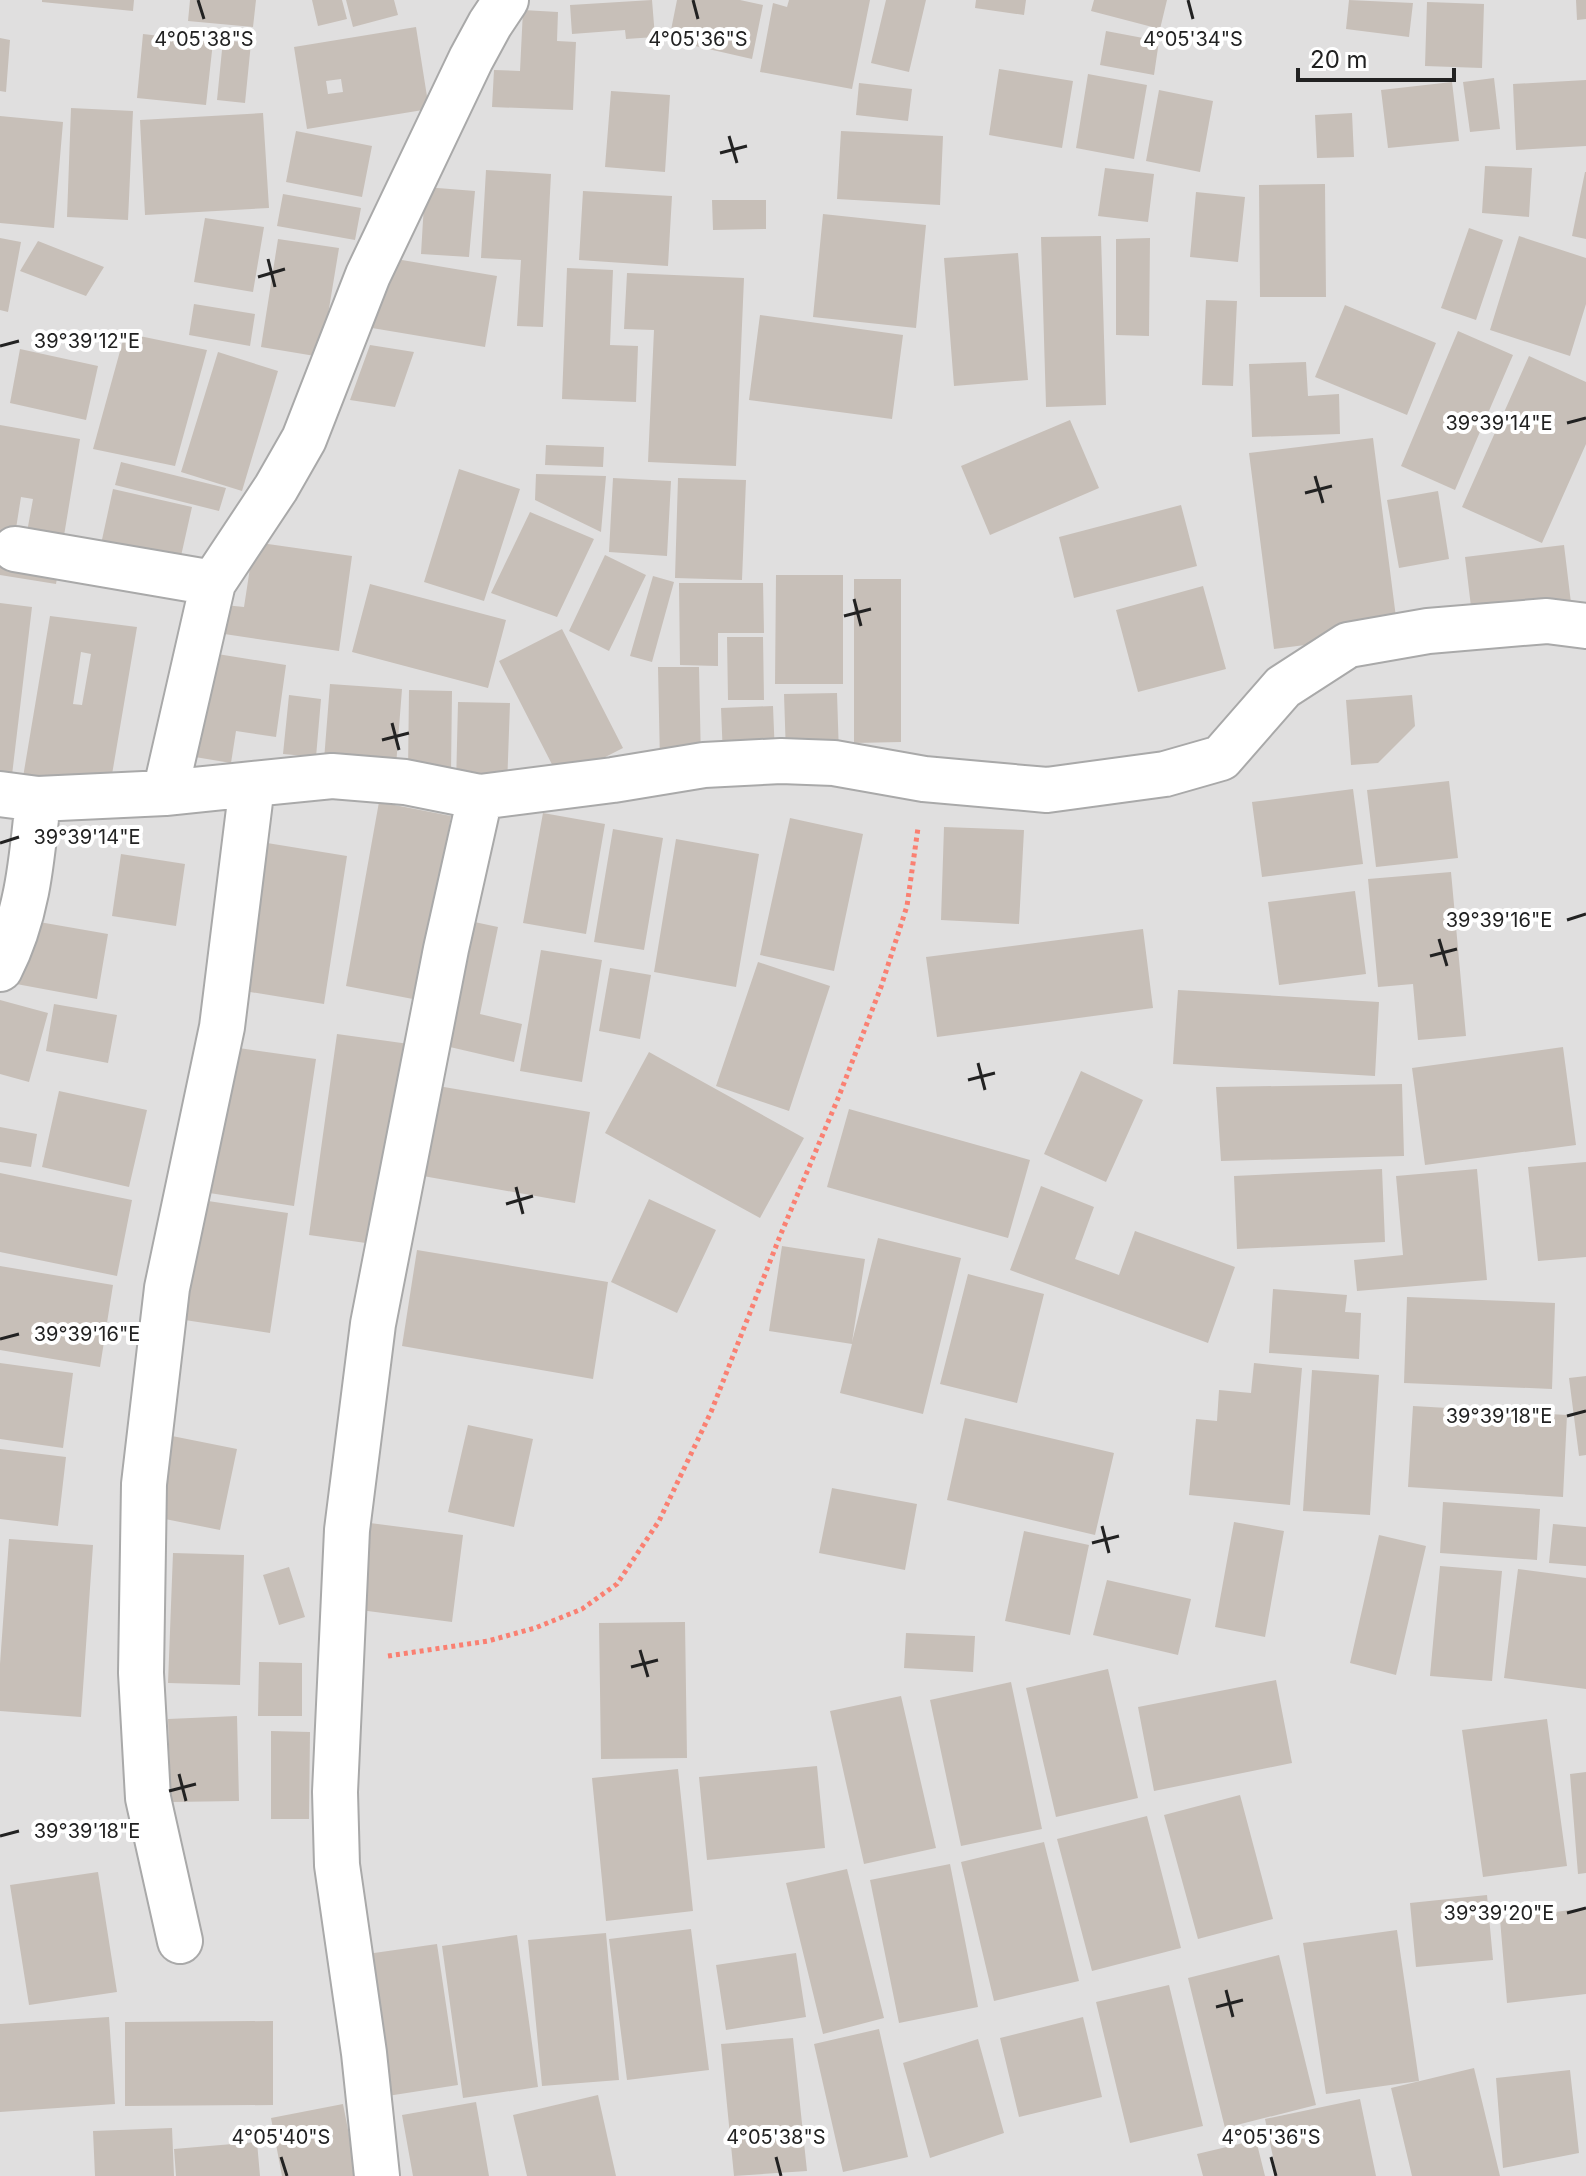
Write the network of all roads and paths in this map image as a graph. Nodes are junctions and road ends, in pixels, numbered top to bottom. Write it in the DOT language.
graph roads {
  1 [pos="506,0"];
  2 [pos="15,549"];
  3 [pos="213,583"];
  4 [pos="1586,626"];
  5 [pos="924,779"];
  6 [pos="252,785"];
  7 [pos="165,793"];
  8 [pos="19,797"];
  9 [pos="480,797"];
  10 [pos="0,969"];
  11 [pos="341,1663"];
  12 [pos="180,1941"];
  13 [pos="377,2176"];
  1 -- 3 [label="street"];
  2 -- 3 [label="street"];
  3 -- 7 [label="street"];
  4 -- 5 [label="street"];
  5 -- 9 [label="street"];
  5 -- 11 [label="path"];
  6 -- 7 [label="street"];
  6 -- 9 [label="street"];
  6 -- 12 [label="street"];
  7 -- 8 [label="street"];
  8 -- 10 [label="street"];
  9 -- 11 [label="street"];
  11 -- 13 [label="street"];
}
